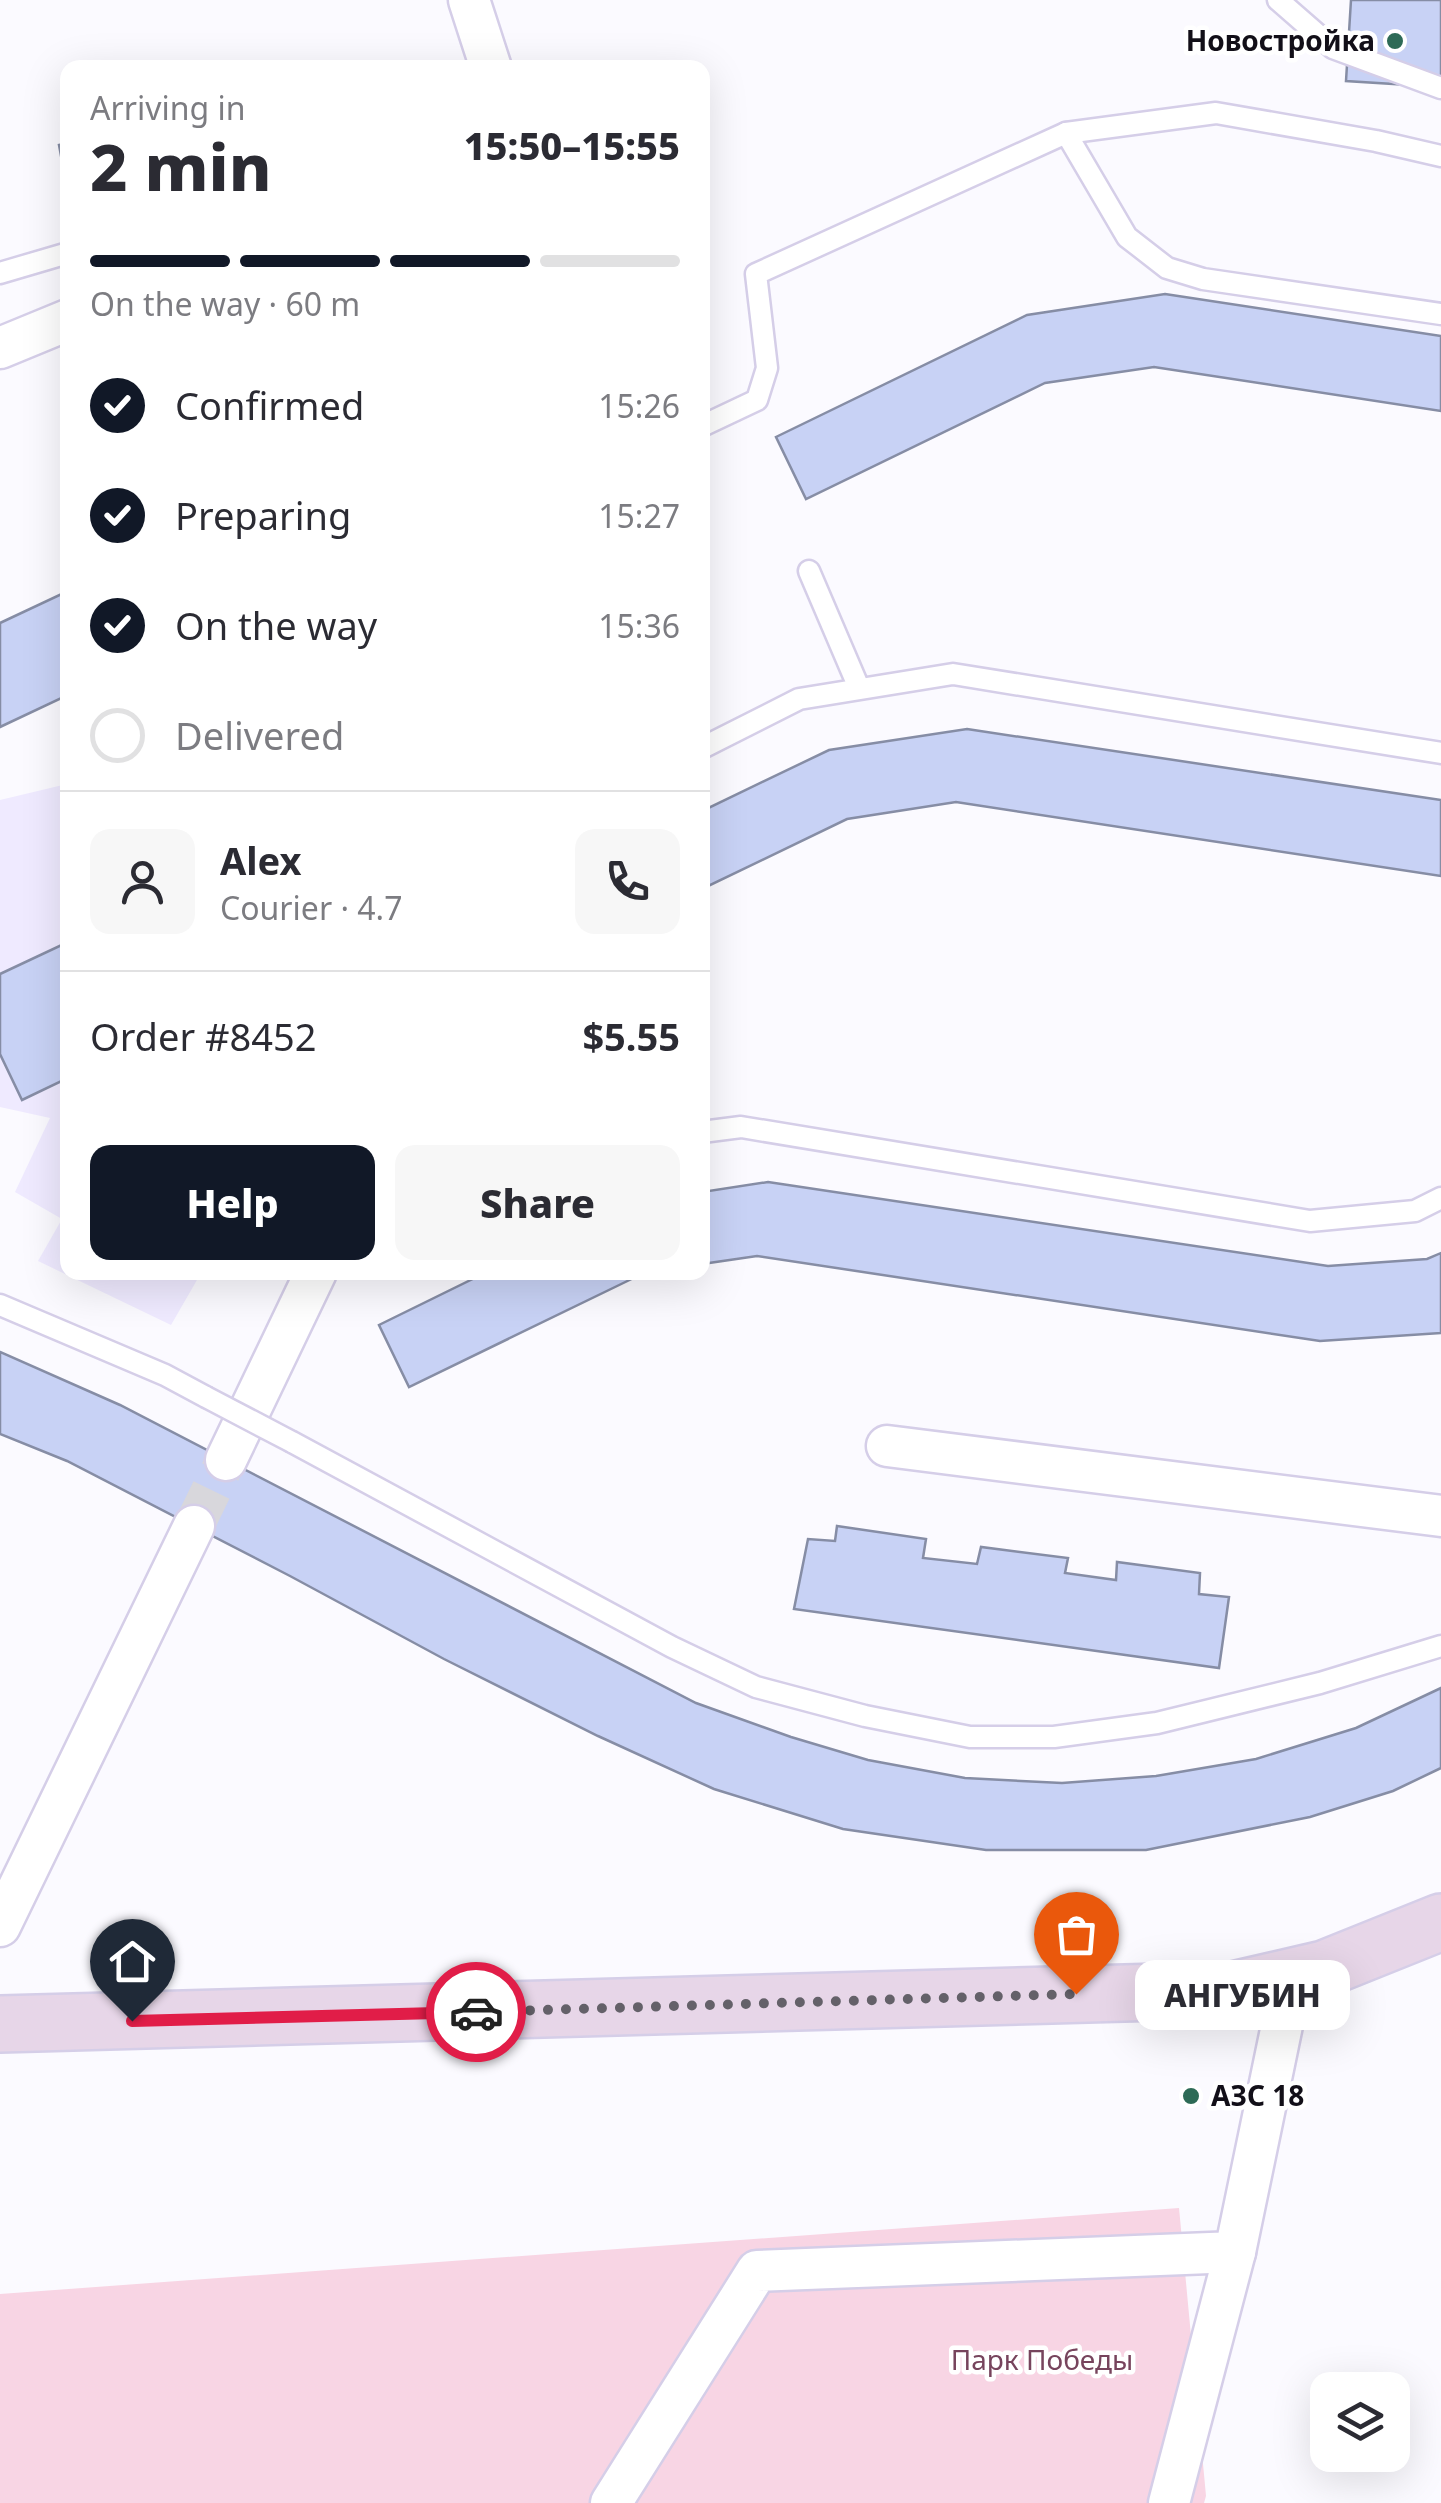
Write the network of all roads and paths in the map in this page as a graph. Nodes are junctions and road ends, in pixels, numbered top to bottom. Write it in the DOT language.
graph roads {
  1 [pos="469,0"];
  2 [pos="1278,0"];
  3 [pos="488,60"];
  4 [pos="1441,88"];
  5 [pos="1066,133"];
  6 [pos="1441,156"];
  7 [pos="60,255"];
  8 [pos="0,273"];
  9 [pos="1441,314"];
  10 [pos="60,323"];
  11 [pos="0,348"];
  12 [pos="710,422"];
  13 [pos="809,571"];
  14 [pos="859,688"];
  15 [pos="710,744"];
  16 [pos="1441,753"];
  17 [pos="710,1131"];
  18 [pos="1441,1198"];
  19 [pos="313,1280"];
  20 [pos="0,1304"];
  21 [pos="888,1446"];
  22 [pos="226,1460"];
  23 [pos="1441,1516"];
  24 [pos="194,1526"];
  25 [pos="1441,1646"];
  26 [pos="1441,1922"];
  27 [pos="0,1926"];
  28 [pos="1292,1977"];
  29 [pos="0,2024"];
  30 [pos="1235,2252"];
  31 [pos="611,2503"];
  32 [pos="1169,2503"];
  1 -- 3 [label="street"];
  2 -- 4 [label="lane"];
  5 -- 6 [label="lane"];
  5 -- 9 [label="lane"];
  5 -- 12 [label="lane"];
  7 -- 8 [label="lane"];
  10 -- 11 [label="street"];
  13 -- 14 [label="lane"];
  14 -- 15 [label="lane"];
  14 -- 16 [label="lane"];
  17 -- 18 [label="lane"];
  19 -- 22 [label="street"];
  20 -- 25 [label="lane, bridge"];
  21 -- 23 [label="street"];
  24 -- 27 [label="street"];
  26 -- 28 [label="main road"];
  28 -- 29 [label="main road"];
  28 -- 30 [label="street"];
  30 -- 31 [label="street"];
  30 -- 32 [label="street"];
}
